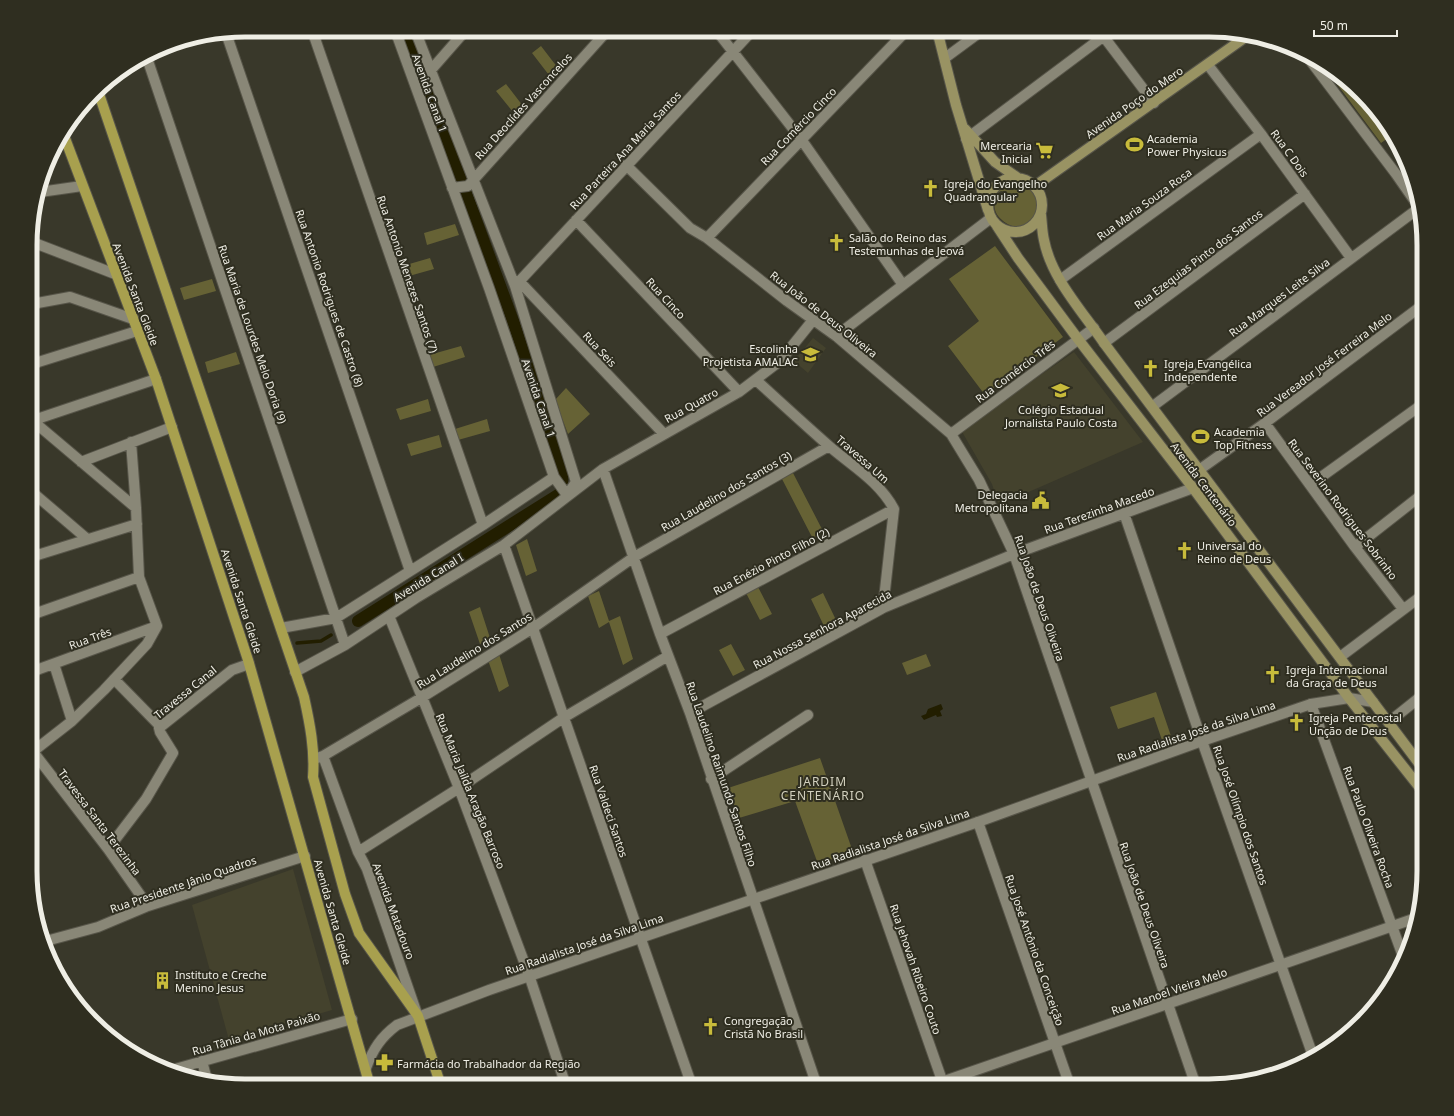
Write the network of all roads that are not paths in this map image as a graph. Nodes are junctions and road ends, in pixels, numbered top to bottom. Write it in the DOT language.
graph roads {
  1 [pos="314,37"];
  2 [pos="397,37"];
  3 [pos="418,37"];
  4 [pos="460,37"];
  5 [pos="601,37"];
  6 [pos="721,37"];
  7 [pos="747,37"];
  8 [pos="900,37"];
  9 [pos="939,37"];
  10 [pos="974,37"];
  11 [pos="1104,37"];
  12 [pos="228,38"];
  13 [pos="1242,40"];
  14 [pos="733,52"];
  15 [pos="945,58"];
  16 [pos="148,61"];
  17 [pos="1208,65"];
  18 [pos="431,70"];
  19 [pos="1322,71"];
  20 [pos="100,96"];
  21 [pos="1154,103"];
  22 [pos="1261,134"];
  23 [pos="968,138"];
  24 [pos="801,139"];
  25 [pos="66,140"];
  26 [pos="626,165"];
  27 [pos="1018,178"];
  28 [pos="82,186"];
  29 [pos="463,186"];
  30 [pos="1035,186"];
  31 [pos="44,191"];
  32 [pos="1306,194"];
  33 [pos="1411,196"];
  34 [pos="1414,213"];
  35 [pos="1041,215"];
  36 [pos="992,218"];
  37 [pos="576,220"];
  38 [pos="707,238"];
  39 [pos="37,244"];
  40 [pos="1352,258"];
  41 [pos="115,274"];
  42 [pos="1060,280"];
  43 [pos="517,283"];
  44 [pos="903,285"];
  45 [pos="37,303"];
  46 [pos="1417,309"];
  47 [pos="133,320"];
  48 [pos="813,320"];
  49 [pos="1094,328"];
  50 [pos="137,331"];
  51 [pos="836,336"];
  52 [pos="1078,339"];
  53 [pos="1104,343"];
  54 [pos="37,362"];
  55 [pos="156,379"];
  56 [pos="756,380"];
  57 [pos="739,392"];
  58 [pos="1417,408"];
  59 [pos="1156,411"];
  60 [pos="37,419"];
  61 [pos="1264,423"];
  62 [pos="37,425"];
  63 [pos="1144,426"];
  64 [pos="172,427"];
  65 [pos="664,434"];
  66 [pos="951,434"];
  67 [pos="131,442"];
  68 [pos="829,446"];
  69 [pos="81,462"];
  70 [pos="603,469"];
  71 [pos="1199,470"];
  72 [pos="554,477"];
  73 [pos="1310,485"];
  74 [pos="1193,488"];
  75 [pos="567,495"];
  76 [pos="37,496"];
  77 [pos="1417,499"];
  78 [pos="136,508"];
  79 [pos="894,509"];
  80 [pos="1124,514"];
  81 [pos="137,524"];
  82 [pos="482,525"];
  83 [pos="86,538"];
  84 [pos="504,545"];
  85 [pos="1355,547"];
  86 [pos="1014,554"];
  87 [pos="37,555"];
  88 [pos="634,558"];
  89 [pos="410,571"];
  90 [pos="139,577"];
  91 [pos="1417,599"];
  92 [pos="883,608"];
  93 [pos="1404,609"];
  94 [pos="37,613"];
  95 [pos="389,616"];
  96 [pos="336,618"];
  97 [pos="158,626"];
  98 [pos="281,628"];
  99 [pos="533,628"];
  100 [pos="660,634"];
  101 [pos="345,645"];
  102 [pos="668,656"];
  103 [pos="1340,657"];
  104 [pos="54,664"];
  105 [pos="249,664"];
  106 [pos="37,670"];
  107 [pos="295,672"];
  108 [pos="114,679"];
  109 [pos="421,698"];
  110 [pos="1349,698"];
  111 [pos="1417,700"];
  112 [pos="1373,702"];
  113 [pos="1312,704"];
  114 [pos="690,713"];
  115 [pos="808,715"];
  116 [pos="563,718"];
  117 [pos="72,721"];
  118 [pos="1389,722"];
  119 [pos="160,727"];
  120 [pos="1202,741"];
  121 [pos="37,747"];
  122 [pos="319,757"];
  123 [pos="37,760"];
  124 [pos="1417,760"];
  125 [pos="711,779"];
  126 [pos="1090,781"];
  127 [pos="1417,784"];
  128 [pos="459,788"];
  129 [pos="978,822"];
  130 [pos="108,849"];
  131 [pos="358,852"];
  132 [pos="305,856"];
  133 [pos="865,860"];
  134 [pos="752,899"];
  135 [pos="148,906"];
  136 [pos="1411,920"];
  137 [pos="1393,926"];
  138 [pos="640,937"];
  139 [pos="49,941"];
  140 [pos="1401,950"];
  141 [pos="1281,966"];
  142 [pos="530,975"];
  143 [pos="1167,1004"];
  144 [pos="418,1016"];
  145 [pos="352,1019"];
  146 [pos="1055,1044"];
  147 [pos="1312,1052"];
  148 [pos="202,1061"];
  149 [pos="178,1068"];
  150 [pos="366,1068"];
  151 [pos="206,1075"];
  152 [pos="368,1079"];
  153 [pos="439,1079"];
  154 [pos="564,1079"];
  155 [pos="690,1079"];
  156 [pos="815,1079"];
  157 [pos="942,1079"];
  158 [pos="958,1079"];
  159 [pos="1068,1079"];
  160 [pos="1194,1079"];
  1 -- 82 [label="street, Rua Antonio Menezes Santos (7)"];
  2 -- 29 [label="street, Avenida Canal 1"];
  3 -- 18 [label="street, Avenida Canal 1"];
  4 -- 18 [label="street"];
  5 -- 29 [label="street, Rua Deoclídes Vasconcelos"];
  6 -- 14 [label="street"];
  7 -- 14 [label="street, Rua Parteira Ana Maria Santos"];
  8 -- 24 [label="street, Rua Comércio Cinco"];
  9 -- 15 [label="main road"];
  10 -- 15 [label="street"];
  11 -- 21 [label="street"];
  11 -- 23 [label="street"];
  12 -- 89 [label="street, Rua Antonio Rodrigues de Castro (8)"];
  13 -- 17 [label="main road, Avenida Poço do Mero"];
  14 -- 24 [label="street"];
  14 -- 26 [label="street, Rua Parteira Ana Maria Santos"];
  15 -- 23 [label="main road"];
  16 -- 96 [label="street, Rua Maria de Lourdes Melo Doria (9)"];
  17 -- 21 [label="main road, Avenida Poço do Mero"];
  17 -- 22 [label="street, Rua C Dois"];
  18 -- 29 [label="street, Avenida Canal 1"];
  19 -- 33 [label="street"];
  20 -- 98 [label="main road, Avenida Santa Gleide"];
  21 -- 30 [label="main road, Avenida Poço do Mero"];
  22 -- 32 [label="street, Rua C Dois"];
  22 -- 42 [label="street, Rua Maria Souza Rosa"];
  23 -- 27 [label="main road"];
  23 -- 36 [label="main road, Avenida Centenário"];
  24 -- 38 [label="street, Rua Comércio Cinco"];
  24 -- 44 [label="street"];
  25 -- 28 [label="main road, Avenida Santa Gleide"];
  26 -- 37 [label="street, Rua Parteira Ana Maria Santos"];
  26 -- 38 [label="street, Rua João de Deus Oliveira"];
  27 -- 30 [label="main road"];
  27 -- 36 [label="main road"];
  28 -- 31 [label="street"];
  28 -- 41 [label="main road, Avenida Santa Gleide"];
  29 -- 43 [label="street, Avenida Canal 1"];
  29 -- 72 [label="street, Avenida Canal 1"];
  30 -- 35 [label="main road"];
  32 -- 40 [label="street, Rua C Dois"];
  32 -- 53 [label="street, Rua Ezequias Pinto dos Santos"];
  34 -- 40 [label="street, Rua Marques Leite Silva"];
  35 -- 36 [label="main road"];
  35 -- 42 [label="main road, Avenida Centenário"];
  36 -- 44 [label="street"];
  36 -- 52 [label="main road, Avenida Centenário"];
  37 -- 43 [label="street, Rua Parteira Ana Maria Santos"];
  37 -- 57 [label="street, Rua Cinco"];
  38 -- 48 [label="street, Rua João de Deus Oliveira"];
  39 -- 41 [label="street"];
  40 -- 59 [label="street, Rua Marques Leite Silva"];
  41 -- 47 [label="main road, Avenida Santa Gleide"];
  42 -- 49 [label="main road, Avenida Centenário"];
  43 -- 65 [label="street, Rua Seis"];
  43 -- 75 [label="street, Avenida Canal 1"];
  44 -- 51 [label="street"];
  45 -- 47 [label="street"];
  46 -- 61 [label="street, Rua Vereador José Ferreira Melo"];
  47 -- 50 [label="main road, Avenida Santa Gleide"];
  48 -- 51 [label="street, Rua João de Deus Oliveira"];
  48 -- 56 [label="street, Rua Quatro"];
  49 -- 52 [label="street, Rua Comércio Três"];
  49 -- 53 [label="main road, Avenida Centenário"];
  50 -- 54 [label="street"];
  50 -- 55 [label="main road, Avenida Santa Gleide"];
  51 -- 66 [label="street, Rua João de Deus Oliveira"];
  52 -- 63 [label="main road, Avenida Centenário"];
  52 -- 66 [label="street, Rua Comércio Três"];
  53 -- 59 [label="main road, Avenida Centenário"];
  55 -- 60 [label="street"];
  55 -- 64 [label="main road, Avenida Santa Gleide"];
  56 -- 57 [label="street, Rua Quatro"];
  56 -- 68 [label="street, Travessa Um"];
  57 -- 65 [label="street, Rua Quatro"];
  58 -- 73 [label="street"];
  59 -- 63 [label="main road"];
  59 -- 71 [label="main road, Avenida Centenário"];
  61 -- 71 [label="street, Rua Vereador José Ferreira Melo"];
  61 -- 73 [label="street, Rua Severino Rodrigues Sobrinho"];
  62 -- 69 [label="street"];
  63 -- 74 [label="main road, Avenida Centenário"];
  64 -- 67 [label="street"];
  64 -- 105 [label="main road, Avenida Santa Gleide"];
  65 -- 70 [label="street, Rua Quatro"];
  66 -- 86 [label="street, Rua João de Deus Oliveira"];
  67 -- 69 [label="street"];
  67 -- 78 [label="street"];
  68 -- 79 [label="street, Travessa Um"];
  68 -- 88 [label="street, Rua Laudelino dos Santos (3)"];
  69 -- 78 [label="street"];
  70 -- 75 [label="street, Rua Quatro"];
  70 -- 88 [label="street, Rua Laudelino Raimundo Santos Filho"];
  71 -- 103 [label="main road, Avenida Centenário"];
  72 -- 75 [label="street, Avenida Canal 1"];
  72 -- 82 [label="street"];
  73 -- 85 [label="street, Rua Severino Rodrigues Sobrinho"];
  74 -- 80 [label="street, Rua Terezinha Macedo"];
  74 -- 110 [label="main road, Avenida Centenário"];
  75 -- 84 [label="street, Avenida Canal I"];
  76 -- 83 [label="street"];
  77 -- 85 [label="street"];
  78 -- 81 [label="street"];
  79 -- 92 [label="street"];
  79 -- 100 [label="street, Rua Enézio Pinto Filho (2)"];
  80 -- 86 [label="street, Rua Terezinha Macedo"];
  80 -- 120 [label="street, Rua José Olímpio dos Santos"];
  81 -- 83 [label="street"];
  81 -- 90 [label="street"];
  82 -- 89 [label="street"];
  83 -- 87 [label="street"];
  84 -- 95 [label="street, Avenida Canal I"];
  84 -- 99 [label="street, Rua Valdeci Santos"];
  85 -- 93 [label="street, Rua Severino Rodrigues Sobrinho"];
  86 -- 92 [label="street, Rua Nossa Senhora Aparecida"];
  86 -- 126 [label="street, Rua João de Deus Oliveira"];
  88 -- 99 [label="street, Rua Laudelino dos Santos"];
  88 -- 100 [label="street, Rua Laudelino Raimundo Santos Filho"];
  89 -- 96 [label="street"];
  90 -- 94 [label="street"];
  90 -- 97 [label="street"];
  91 -- 93 [label="street"];
  92 -- 114 [label="street, Rua Nossa Senhora Aparecida"];
  93 -- 103 [label="street"];
  95 -- 101 [label="street, Avenida Canal I"];
  95 -- 109 [label="street, Rua Maria Jailda Aragão Barroso"];
  96 -- 98 [label="street"];
  96 -- 101 [label="street, Rua Maria de Lourdes Melo Doria (9)"];
  97 -- 104 [label="street, Rua Três"];
  97 -- 108 [label="street"];
  98 -- 107 [label="main road, Avenida Santa Gleide"];
  99 -- 109 [label="street, Rua Laudelino dos Santos"];
  99 -- 116 [label="street, Rua Valdeci Santos"];
  100 -- 102 [label="street, Rua Laudelino Raimundo Santos Filho"];
  101 -- 107 [label="street, Avenida Canal I"];
  102 -- 114 [label="street, Rua Laudelino Raimundo Santos Filho"];
  102 -- 116 [label="street"];
  103 -- 112 [label="main road, Avenida Centenário"];
  104 -- 106 [label="street, Rua Três"];
  104 -- 117 [label="street"];
  105 -- 119 [label="street, Travessa Canal"];
  105 -- 132 [label="main road, Avenida Santa Gleide"];
  107 -- 122 [label="main road, Avenida Santa Gleide"];
  108 -- 117 [label="street"];
  108 -- 119 [label="street"];
  109 -- 122 [label="street, Rua Laudelino dos Santos"];
  109 -- 128 [label="street, Rua Maria Jailda Aragão Barroso"];
  110 -- 112 [label="street, Rua Radialista José da Silva Lima"];
  110 -- 113 [label="street, Rua Radialista José da Silva Lima"];
  110 -- 127 [label="main road, Avenida Centenário"];
  111 -- 118 [label="street"];
  112 -- 118 [label="main road, Avenida Centenário"];
  113 -- 120 [label="street, Rua Radialista José da Silva Lima"];
  113 -- 137 [label="street, Rua Paulo Oliveira Rocha"];
  114 -- 125 [label="street, Rua Laudelino Raimundo Santos Filho"];
  115 -- 125 [label="street"];
  116 -- 128 [label="street"];
  116 -- 138 [label="street, Rua Valdeci Santos"];
  117 -- 121 [label="street"];
  118 -- 124 [label="main road, Avenida Centenário"];
  119 -- 130 [label="street, Travessa Canal"];
  120 -- 126 [label="street, Rua Radialista José da Silva Lima"];
  120 -- 141 [label="street, Rua José Olímpio dos Santos"];
  122 -- 131 [label="street, Avenida Matadouro"];
  122 -- 144 [label="main road, Avenida Santa Gleide"];
  123 -- 130 [label="street, Travessa Santa Terezinha"];
  125 -- 134 [label="street, Rua Laudelino Raimundo Santos Filho"];
  126 -- 129 [label="street, Rua Radialista José da Silva Lima"];
  126 -- 143 [label="street, Rua João de Deus Oliveira"];
  128 -- 131 [label="street"];
  128 -- 142 [label="street, Rua Maria Jailda Aragão Barroso"];
  129 -- 133 [label="street, Rua Radialista José da Silva Lima"];
  129 -- 146 [label="street, Rua José Antônio da Conceição"];
  130 -- 135 [label="street, Travessa Santa Terezinha"];
  131 -- 144 [label="street, Avenida Matadouro"];
  132 -- 135 [label="street, Rua Presidente Jânio Quadros"];
  132 -- 145 [label="main road, Avenida Santa Gleide"];
  133 -- 134 [label="street, Rua Radialista José da Silva Lima"];
  133 -- 157 [label="street, Rua Jehovah Ribeiro Couto"];
  134 -- 138 [label="street, Rua Radialista José da Silva Lima"];
  134 -- 156 [label="street, Rua Laudelino Raimundo Santos Filho"];
  135 -- 139 [label="street, Rua Presidente Jânio Quadros"];
  136 -- 137 [label="street, Rua Manoel Vieira Melo"];
  137 -- 140 [label="street, Rua Paulo Oliveira Rocha"];
  137 -- 141 [label="street, Rua Manoel Vieira Melo"];
  138 -- 142 [label="street, Rua Radialista José da Silva Lima"];
  138 -- 155 [label="street, Rua Valdeci Santos"];
  141 -- 143 [label="street, Rua Manoel Vieira Melo"];
  141 -- 147 [label="street, Rua José Olímpio dos Santos"];
  142 -- 144 [label="street, Rua Radialista José da Silva Lima"];
  142 -- 154 [label="street, Rua Maria Jailda Aragão Barroso"];
  143 -- 146 [label="street, Rua Manoel Vieira Melo"];
  143 -- 160 [label="street, Rua João de Deus Oliveira"];
  144 -- 150 [label="street, Rua Radialista José da Silva Lima"];
  144 -- 153 [label="main road, Avenida Matadouro"];
  145 -- 148 [label="street, Rua Tânia da Mota Paixão"];
  145 -- 150 [label="main road, Avenida Santa Gleide"];
  146 -- 158 [label="street, Rua Manoel Vieira Melo"];
  146 -- 159 [label="street, Rua José Antônio da Conceição"];
  148 -- 149 [label="street, Rua Tânia da Mota Paixão"];
  148 -- 151 [label="street"];
  150 -- 152 [label="main road, Avenida Santa Gleide"];
}
